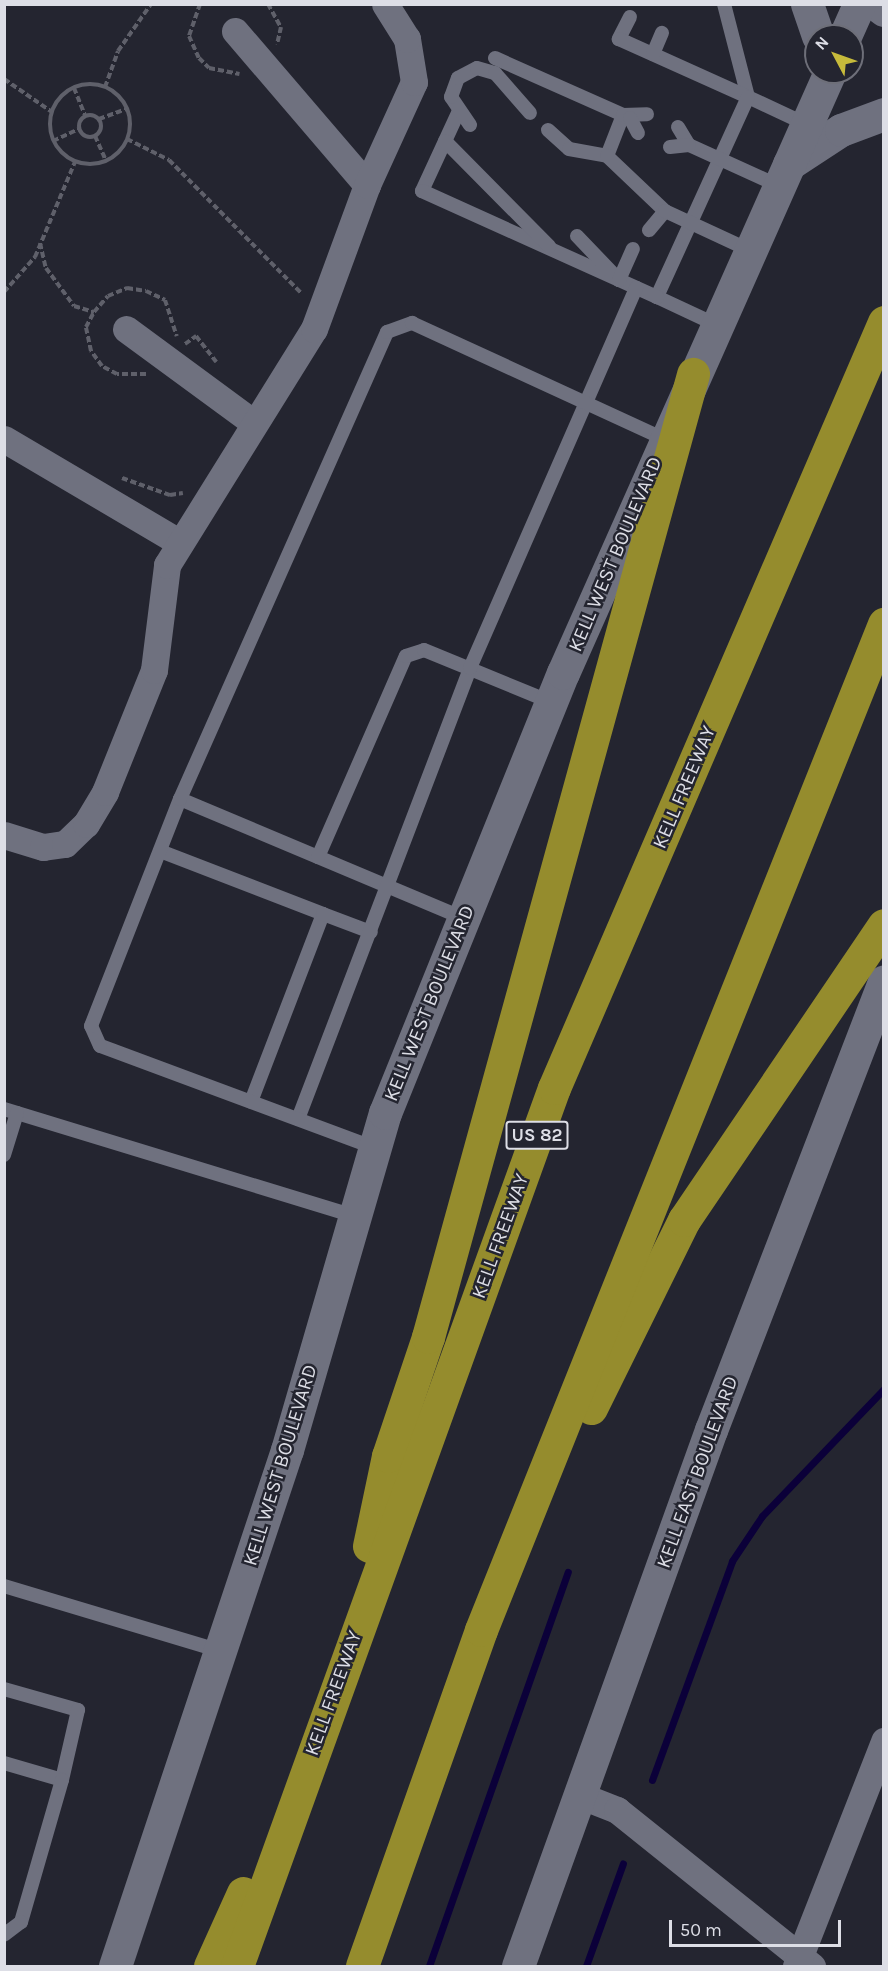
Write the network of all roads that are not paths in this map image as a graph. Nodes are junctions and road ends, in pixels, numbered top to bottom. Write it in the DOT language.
graph roads {
  1 [pos="385,4"];
  2 [pos="724,4"];
  3 [pos="807,4"];
  4 [pos="859,4"];
  5 [pos="876,4"];
  6 [pos="884,10"];
  7 [pos="630,17"];
  8 [pos="814,24"];
  9 [pos="851,24"];
  10 [pos="235,31"];
  11 [pos="662,33"];
  12 [pos="653,54"];
  13 [pos="495,58"];
  14 [pos="822,84"];
  15 [pos="748,97"];
  16 [pos="530,112"];
  17 [pos="458,113"];
  18 [pos="647,114"];
  19 [pos="884,114"];
  20 [pos="627,117"];
  21 [pos="807,124"];
  22 [pos="470,125"];
  23 [pos="678,127"];
  24 [pos="548,129"];
  25 [pos="639,133"];
  26 [pos="445,141"];
  27 [pos="689,145"];
  28 [pos="670,147"];
  29 [pos="607,156"];
  30 [pos="720,159"];
  31 [pos="784,175"];
  32 [pos="368,185"];
  33 [pos="665,211"];
  34 [pos="691,224"];
  35 [pos="649,230"];
  36 [pos="577,236"];
  37 [pos="633,249"];
  38 [pos="749,250"];
  39 [pos="555,251"];
  40 [pos="619,280"];
  41 [pos="636,288"];
  42 [pos="657,297"];
  43 [pos="884,322"];
  44 [pos="715,324"];
  45 [pos="126,329"];
  46 [pos="693,374"];
  47 [pos="586,403"];
  48 [pos="254,423"];
  49 [pos="4,438"];
  50 [pos="664,439"];
  51 [pos="179,542"];
  52 [pos="884,624"];
  53 [pos="470,668"];
  54 [pos="551,702"];
  55 [pos="180,799"];
  56 [pos="4,835"];
  57 [pos="160,851"];
  58 [pos="318,857"];
  59 [pos="386,884"];
  60 [pos="322,914"];
  61 [pos="464,918"];
  62 [pos="884,925"];
  63 [pos="370,932"];
  64 [pos="884,981"];
  65 [pos="251,1102"];
  66 [pos="11,1111"];
  67 [pos="298,1119"];
  68 [pos="375,1148"];
  69 [pos="4,1155"];
  70 [pos="355,1216"];
  71 [pos="4,1586"];
  72 [pos="481,1630"];
  73 [pos="222,1652"];
  74 [pos="344,1662"];
  75 [pos="4,1689"];
  76 [pos="318,1734"];
  77 [pos="884,1741"];
  78 [pos="4,1762"];
  79 [pos="62,1780"];
  80 [pos="579,1795"];
  81 [pos="4,1935"];
  82 [pos="803,1963"];
  83 [pos="115,1966"];
  84 [pos="210,1966"];
  85 [pos="237,1966"];
  86 [pos="362,1966"];
  87 [pos="518,1966"];
  1 -- 32 [label="street"];
  2 -- 15 [label="lane"];
  3 -- 8 [label="main road"];
  4 -- 9 [label="main road"];
  5 -- 6 [label="main road"];
  7 -- 12 [label="lane"];
  10 -- 32 [label="street"];
  11 -- 12 [label="lane"];
  12 -- 15 [label="lane"];
  13 -- 20 [label="lane"];
  14 -- 21 [label="main road, KELL WEST BOULEVARD"];
  15 -- 21 [label="lane"];
  15 -- 30 [label="lane"];
  16 -- 17 [label="lane"];
  17 -- 22 [label="lane"];
  17 -- 26 [label="lane"];
  18 -- 20 [label="lane"];
  19 -- 31 [label="main road"];
  20 -- 25 [label="lane"];
  20 -- 29 [label="lane"];
  21 -- 31 [label="main road, KELL WEST BOULEVARD"];
  23 -- 27 [label="lane"];
  24 -- 29 [label="lane"];
  26 -- 39 [label="lane"];
  26 -- 39 [label="lane"];
  27 -- 28 [label="lane"];
  27 -- 30 [label="lane"];
  29 -- 33 [label="lane"];
  30 -- 31 [label="lane"];
  30 -- 34 [label="lane"];
  31 -- 38 [label="main road, KELL WEST BOULEVARD"];
  32 -- 48 [label="street"];
  33 -- 34 [label="lane"];
  33 -- 35 [label="lane"];
  34 -- 38 [label="lane"];
  34 -- 42 [label="lane"];
  36 -- 40 [label="lane"];
  37 -- 40 [label="lane"];
  38 -- 44 [label="main road, KELL WEST BOULEVARD"];
  39 -- 40 [label="lane"];
  40 -- 41 [label="lane"];
  41 -- 42 [label="lane"];
  41 -- 47 [label="lane"];
  42 -- 44 [label="lane"];
  43 -- 74 [label="highway, KELL FREEWAY / US 82"];
  44 -- 46 [label="main road, KELL WEST BOULEVARD"];
  45 -- 48 [label="street"];
  46 -- 50 [label="main road, KELL WEST BOULEVARD"];
  46 -- 74 [label="highway"];
  47 -- 50 [label="lane"];
  47 -- 53 [label="lane"];
  47 -- 55 [label="lane"];
  48 -- 51 [label="street"];
  49 -- 51 [label="street"];
  50 -- 54 [label="main road, KELL WEST BOULEVARD"];
  51 -- 56 [label="street"];
  52 -- 72 [label="highway"];
  53 -- 54 [label="lane"];
  53 -- 58 [label="lane"];
  53 -- 59 [label="lane"];
  54 -- 61 [label="main road, KELL WEST BOULEVARD"];
  55 -- 57 [label="lane"];
  55 -- 58 [label="lane"];
  57 -- 60 [label="lane"];
  57 -- 65 [label="lane"];
  58 -- 59 [label="lane"];
  59 -- 61 [label="lane"];
  59 -- 63 [label="lane"];
  60 -- 63 [label="lane"];
  60 -- 65 [label="lane"];
  61 -- 68 [label="main road, KELL WEST BOULEVARD"];
  62 -- 72 [label="highway"];
  63 -- 67 [label="lane"];
  64 -- 80 [label="main road, KELL EAST BOULEVARD"];
  65 -- 67 [label="lane"];
  66 -- 69 [label="lane"];
  66 -- 70 [label="lane"];
  67 -- 68 [label="lane"];
  68 -- 70 [label="main road, KELL WEST BOULEVARD"];
  70 -- 73 [label="main road, KELL WEST BOULEVARD"];
  71 -- 73 [label="lane"];
  72 -- 86 [label="highway"];
  73 -- 83 [label="main road, KELL WEST BOULEVARD"];
  74 -- 76 [label="highway, KELL FREEWAY / US 82"];
  75 -- 79 [label="lane"];
  76 -- 84 [label="highway"];
  76 -- 85 [label="highway, KELL FREEWAY / US 82"];
  77 -- 82 [label="street"];
  78 -- 79 [label="lane"];
  79 -- 81 [label="lane"];
  80 -- 82 [label="street"];
  80 -- 87 [label="main road, KELL EAST BOULEVARD"];
}
